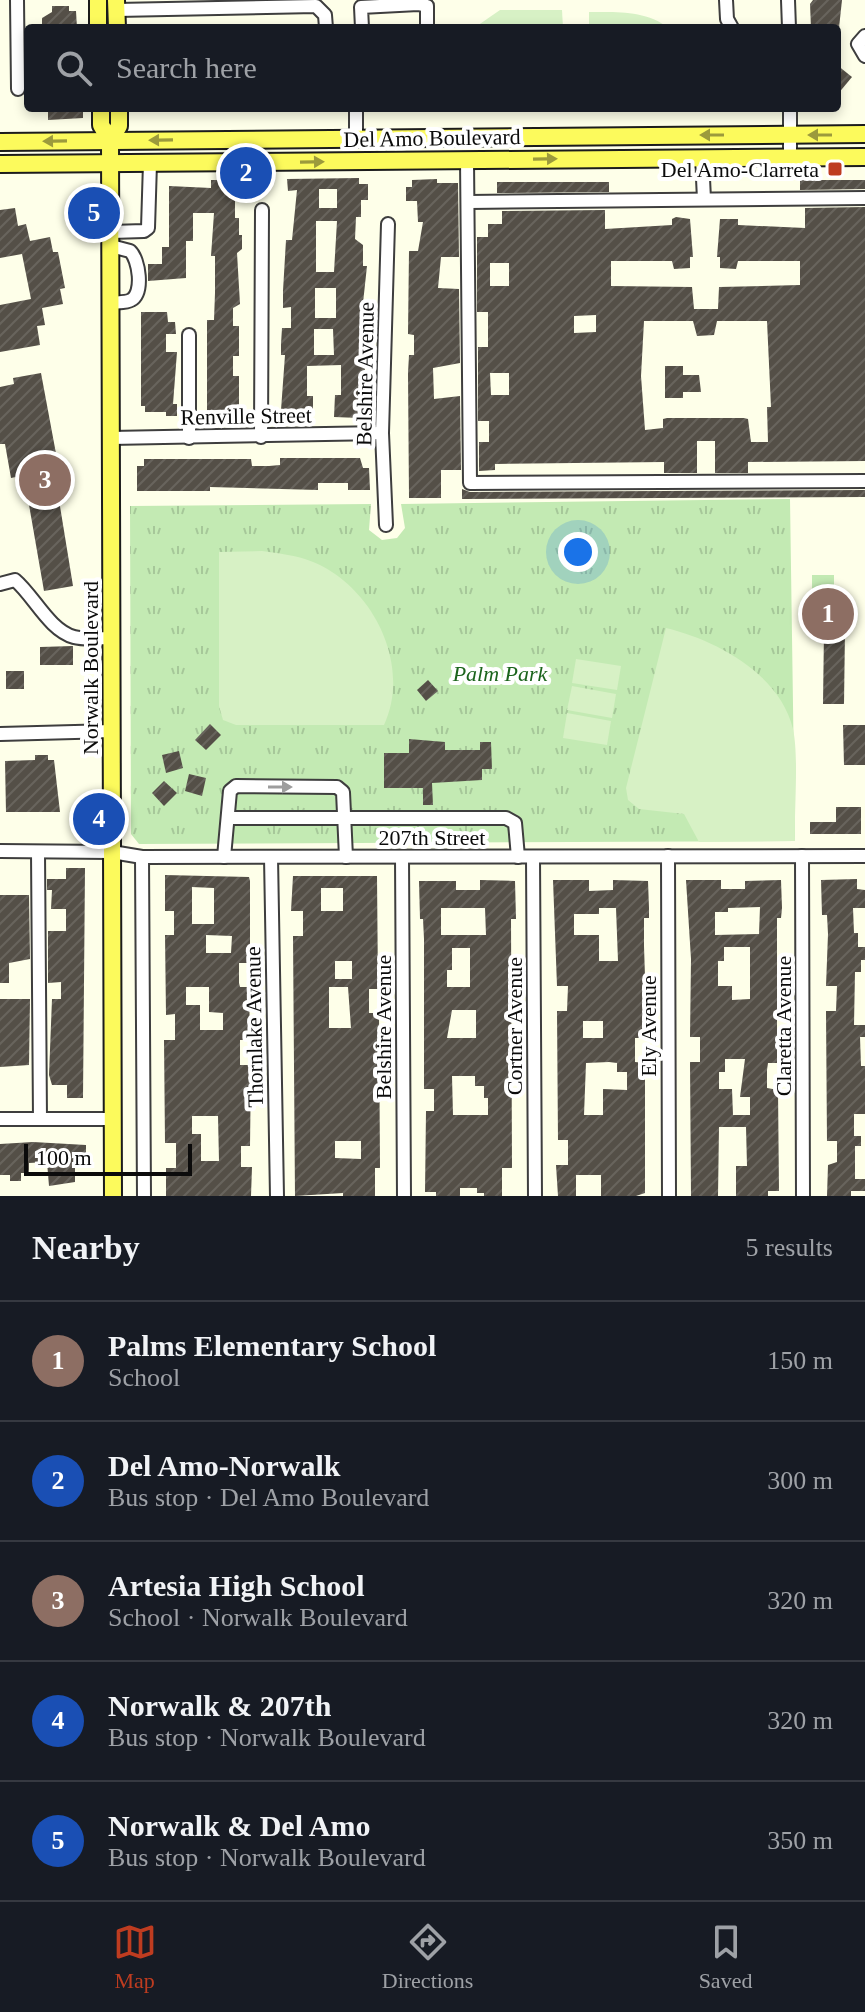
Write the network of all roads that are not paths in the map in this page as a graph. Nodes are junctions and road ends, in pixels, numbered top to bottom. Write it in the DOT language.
graph roads {
  1 [pos="17,0"];
  2 [pos="98,0"];
  3 [pos="726,0"];
  4 [pos="788,0"];
  5 [pos="116,5"];
  6 [pos="98,24"];
  7 [pos="326,24"];
  8 [pos="362,24"];
  9 [pos="427,24"];
  10 [pos="730,24"];
  11 [pos="789,24"];
  12 [pos="865,36"];
  13 [pos="865,56"];
  14 [pos="18,89"];
  15 [pos="101,112"];
  16 [pos="119,112"];
  17 [pos="356,112"];
  18 [pos="790,112"];
  19 [pos="865,134"];
  20 [pos="790,135"];
  21 [pos="467,137"];
  22 [pos="356,138"];
  23 [pos="110,141"];
  24 [pos="0,142"];
  25 [pos="790,157"];
  26 [pos="865,157"];
  27 [pos="702,158"];
  28 [pos="467,160"];
  29 [pos="110,163"];
  30 [pos="150,163"];
  31 [pos="0,164"];
  32 [pos="865,198"];
  33 [pos="704,199"];
  34 [pos="469,202"];
  35 [pos="262,210"];
  36 [pos="388,224"];
  37 [pos="111,239"];
  38 [pos="111,303"];
  39 [pos="189,335"];
  40 [pos="382,433"];
  41 [pos="261,437"];
  42 [pos="111,438"];
  43 [pos="189,438"];
  44 [pos="865,481"];
  45 [pos="386,525"];
  46 [pos="0,584"];
  47 [pos="112,638"];
  48 [pos="112,731"];
  49 [pos="0,734"];
  50 [pos="228,818"];
  51 [pos="344,819"];
  52 [pos="0,851"];
  53 [pos="38,852"];
  54 [pos="112,852"];
  55 [pos="668,856"];
  56 [pos="802,856"];
  57 [pos="865,856"];
  58 [pos="142,857"];
  59 [pos="224,857"];
  60 [pos="271,857"];
  61 [pos="346,857"];
  62 [pos="402,857"];
  63 [pos="518,857"];
  64 [pos="533,857"];
  65 [pos="0,1119"];
  66 [pos="40,1119"];
  67 [pos="113,1119"];
  68 [pos="113,1196"];
  69 [pos="144,1196"];
  70 [pos="277,1196"];
  71 [pos="404,1196"];
  72 [pos="535,1196"];
  73 [pos="669,1196"];
  74 [pos="803,1196"];
  1 -- 14 [label="street"];
  2 -- 6 [label="main road"];
  3 -- 10 [label="street"];
  4 -- 11 [label="street"];
  5 -- 7 [label="street"];
  8 -- 9 [label="street"];
  12 -- 13 [label="street"];
  15 -- 23 [label="main road, Norwalk Boulevard"];
  16 -- 23 [label="main road, Norwalk Boulevard"];
  17 -- 22 [label="street"];
  18 -- 20 [label="street"];
  19 -- 20 [label="main road, Del Amo Boulevard, one-way"];
  20 -- 21 [label="main road, Del Amo Boulevard, one-way"];
  20 -- 25 [label="street"];
  21 -- 22 [label="main road, Del Amo Boulevard"];
  21 -- 28 [label="main road"];
  22 -- 23 [label="main road, Del Amo Boulevard, one-way"];
  23 -- 24 [label="main road, Del Amo Boulevard, one-way"];
  23 -- 29 [label="main road, Norwalk Boulevard"];
  25 -- 26 [label="main road, Del Amo Boulevard"];
  25 -- 27 [label="main road, Del Amo Boulevard"];
  28 -- 27 [label="main road, Del Amo Boulevard, one-way"];
  27 -- 33 [label="street"];
  30 -- 28 [label="main road, Del Amo Boulevard, one-way"];
  28 -- 34 [label="street"];
  29 -- 30 [label="main road, Del Amo Boulevard"];
  29 -- 31 [label="main road, Del Amo Boulevard"];
  29 -- 37 [label="main road, Norwalk Boulevard"];
  30 -- 37 [label="street"];
  32 -- 33 [label="street"];
  33 -- 34 [label="street"];
  34 -- 44 [label="street"];
  35 -- 41 [label="street"];
  36 -- 40 [label="street, Belshire Avenue"];
  37 -- 38 [label="main road, Norwalk Boulevard"];
  37 -- 38 [label="street"];
  38 -- 42 [label="main road, Norwalk Boulevard"];
  39 -- 43 [label="street"];
  40 -- 41 [label="street, Renville Street"];
  40 -- 45 [label="street, Belshire Avenue"];
  41 -- 43 [label="street, Renville Street"];
  42 -- 43 [label="street, Renville Street"];
  42 -- 47 [label="main road, Norwalk Boulevard"];
  46 -- 47 [label="street"];
  47 -- 48 [label="main road, Norwalk Boulevard"];
  48 -- 49 [label="street"];
  48 -- 54 [label="main road, Norwalk Boulevard"];
  50 -- 51 [label="street"];
  50 -- 51 [label="street, one-way"];
  50 -- 59 [label="street"];
  51 -- 61 [label="street"];
  51 -- 63 [label="street"];
  52 -- 53 [label="street, 207th Street"];
  53 -- 54 [label="street, 207th Street"];
  53 -- 66 [label="street"];
  54 -- 58 [label="street, 207th Street"];
  54 -- 67 [label="main road, Norwalk Boulevard"];
  55 -- 56 [label="street, 207th Street"];
  55 -- 64 [label="street, 207th Street"];
  55 -- 73 [label="street, Ely Avenue"];
  56 -- 57 [label="street, 207th Street"];
  56 -- 74 [label="street, Claretta Avenue"];
  58 -- 59 [label="street, 207th Street"];
  58 -- 69 [label="street"];
  59 -- 60 [label="street, 207th Street"];
  60 -- 61 [label="street, 207th Street"];
  60 -- 70 [label="street, Thornlake Avenue"];
  61 -- 62 [label="street, 207th Street"];
  62 -- 63 [label="street, 207th Street"];
  62 -- 71 [label="street, Belshire Avenue"];
  63 -- 64 [label="street, 207th Street"];
  64 -- 72 [label="street, Cortner Avenue"];
  65 -- 66 [label="street"];
  66 -- 67 [label="street"];
  67 -- 68 [label="main road, Norwalk Boulevard"];
}
